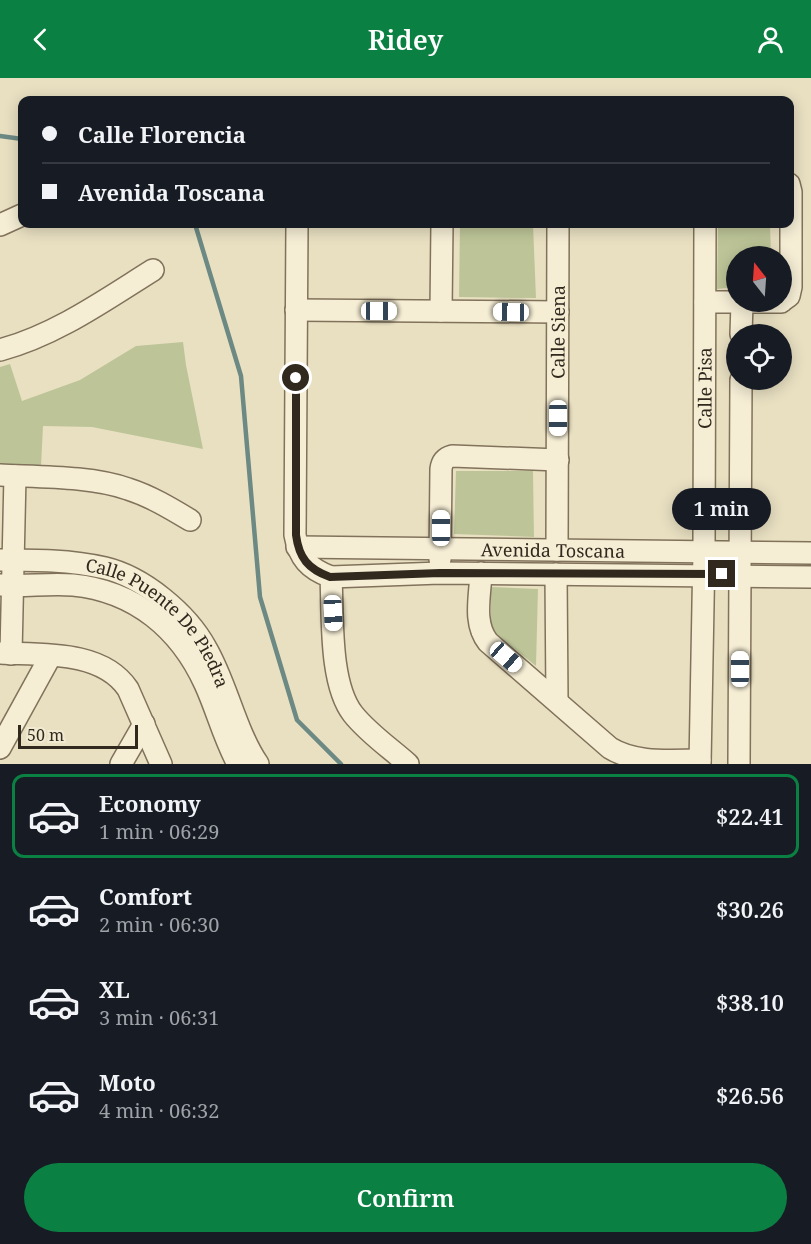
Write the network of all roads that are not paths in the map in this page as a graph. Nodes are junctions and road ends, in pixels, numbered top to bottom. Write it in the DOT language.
graph roads {
  1 [pos="18,217"];
  2 [pos="0,225"];
  3 [pos="297,228"];
  4 [pos="442,228"];
  5 [pos="558,228"];
  6 [pos="705,228"];
  7 [pos="792,228"];
  8 [pos="791,246"];
  9 [pos="153,270"];
  10 [pos="705,302"];
  11 [pos="726,303"];
  12 [pos="296,310"];
  13 [pos="441,311"];
  14 [pos="558,312"];
  15 [pos="0,350"];
  16 [pos="741,390"];
  17 [pos="558,460"];
  18 [pos="8,476"];
  19 [pos="190,520"];
  20 [pos="297,547"];
  21 [pos="441,547"];
  22 [pos="557,550"];
  23 [pos="704,551"];
  24 [pos="741,551"];
  25 [pos="811,553"];
  26 [pos="6,560"];
  27 [pos="440,573"];
  28 [pos="481,573"];
  29 [pos="556,574"];
  30 [pos="704,574"];
  31 [pos="741,574"];
  32 [pos="330,577"];
  33 [pos="811,577"];
  34 [pos="6,586"];
  35 [pos="6,654"];
  36 [pos="50,657"];
  37 [pos="557,701"];
  38 [pos="144,724"];
  39 [pos="0,748"];
  40 [pos="700,762"];
  41 [pos="121,764"];
  42 [pos="161,764"];
  43 [pos="252,764"];
  44 [pos="408,764"];
  45 [pos="739,764"];
  1 -- 2 [label="street"];
  3 -- 12 [label="street"];
  4 -- 13 [label="street"];
  5 -- 14 [label="street, Calle Siena"];
  6 -- 10 [label="street, Calle Pisa"];
  7 -- 8 [label="street"];
  9 -- 15 [label="street"];
  10 -- 11 [label="street"];
  10 -- 23 [label="street, Calle Pisa"];
  12 -- 13 [label="street"];
  12 -- 20 [label="street"];
  13 -- 14 [label="street"];
  14 -- 17 [label="street, Calle Siena"];
  16 -- 24 [label="street, Calle Pisa"];
  17 -- 21 [label="street"];
  17 -- 22 [label="street, Calle Siena"];
  18 -- 19 [label="street"];
  18 -- 26 [label="street"];
  20 -- 21 [label="street, Avenida Toscana"];
  20 -- 32 [label="street"];
  21 -- 22 [label="street, Avenida Toscana"];
  21 -- 27 [label="street"];
  22 -- 23 [label="street, Avenida Toscana"];
  23 -- 24 [label="street, Avenida Toscana"];
  23 -- 30 [label="street, Calle Pisa"];
  24 -- 25 [label="street, Avenida Toscana"];
  24 -- 31 [label="street, Calle Pisa"];
  26 -- 34 [label="street"];
  26 -- 43 [label="street, Calle Puente De Piedra"];
  27 -- 28 [label="street, Avenida Toscana"];
  27 -- 32 [label="street, Avenida Toscana"];
  28 -- 29 [label="street, Avenida Toscana"];
  28 -- 37 [label="street"];
  29 -- 30 [label="street, Avenida Toscana"];
  29 -- 37 [label="street"];
  30 -- 31 [label="street, Avenida Toscana"];
  30 -- 40 [label="street, Calle Pisa"];
  31 -- 33 [label="street, Avenida Toscana"];
  31 -- 45 [label="street, Calle Pisa"];
  32 -- 44 [label="street"];
  34 -- 35 [label="street"];
  34 -- 43 [label="street, Calle Puente De Piedra"];
  35 -- 36 [label="street"];
  36 -- 38 [label="street"];
  36 -- 39 [label="street"];
  37 -- 40 [label="street"];
  38 -- 41 [label="street"];
  38 -- 42 [label="street"];
}
